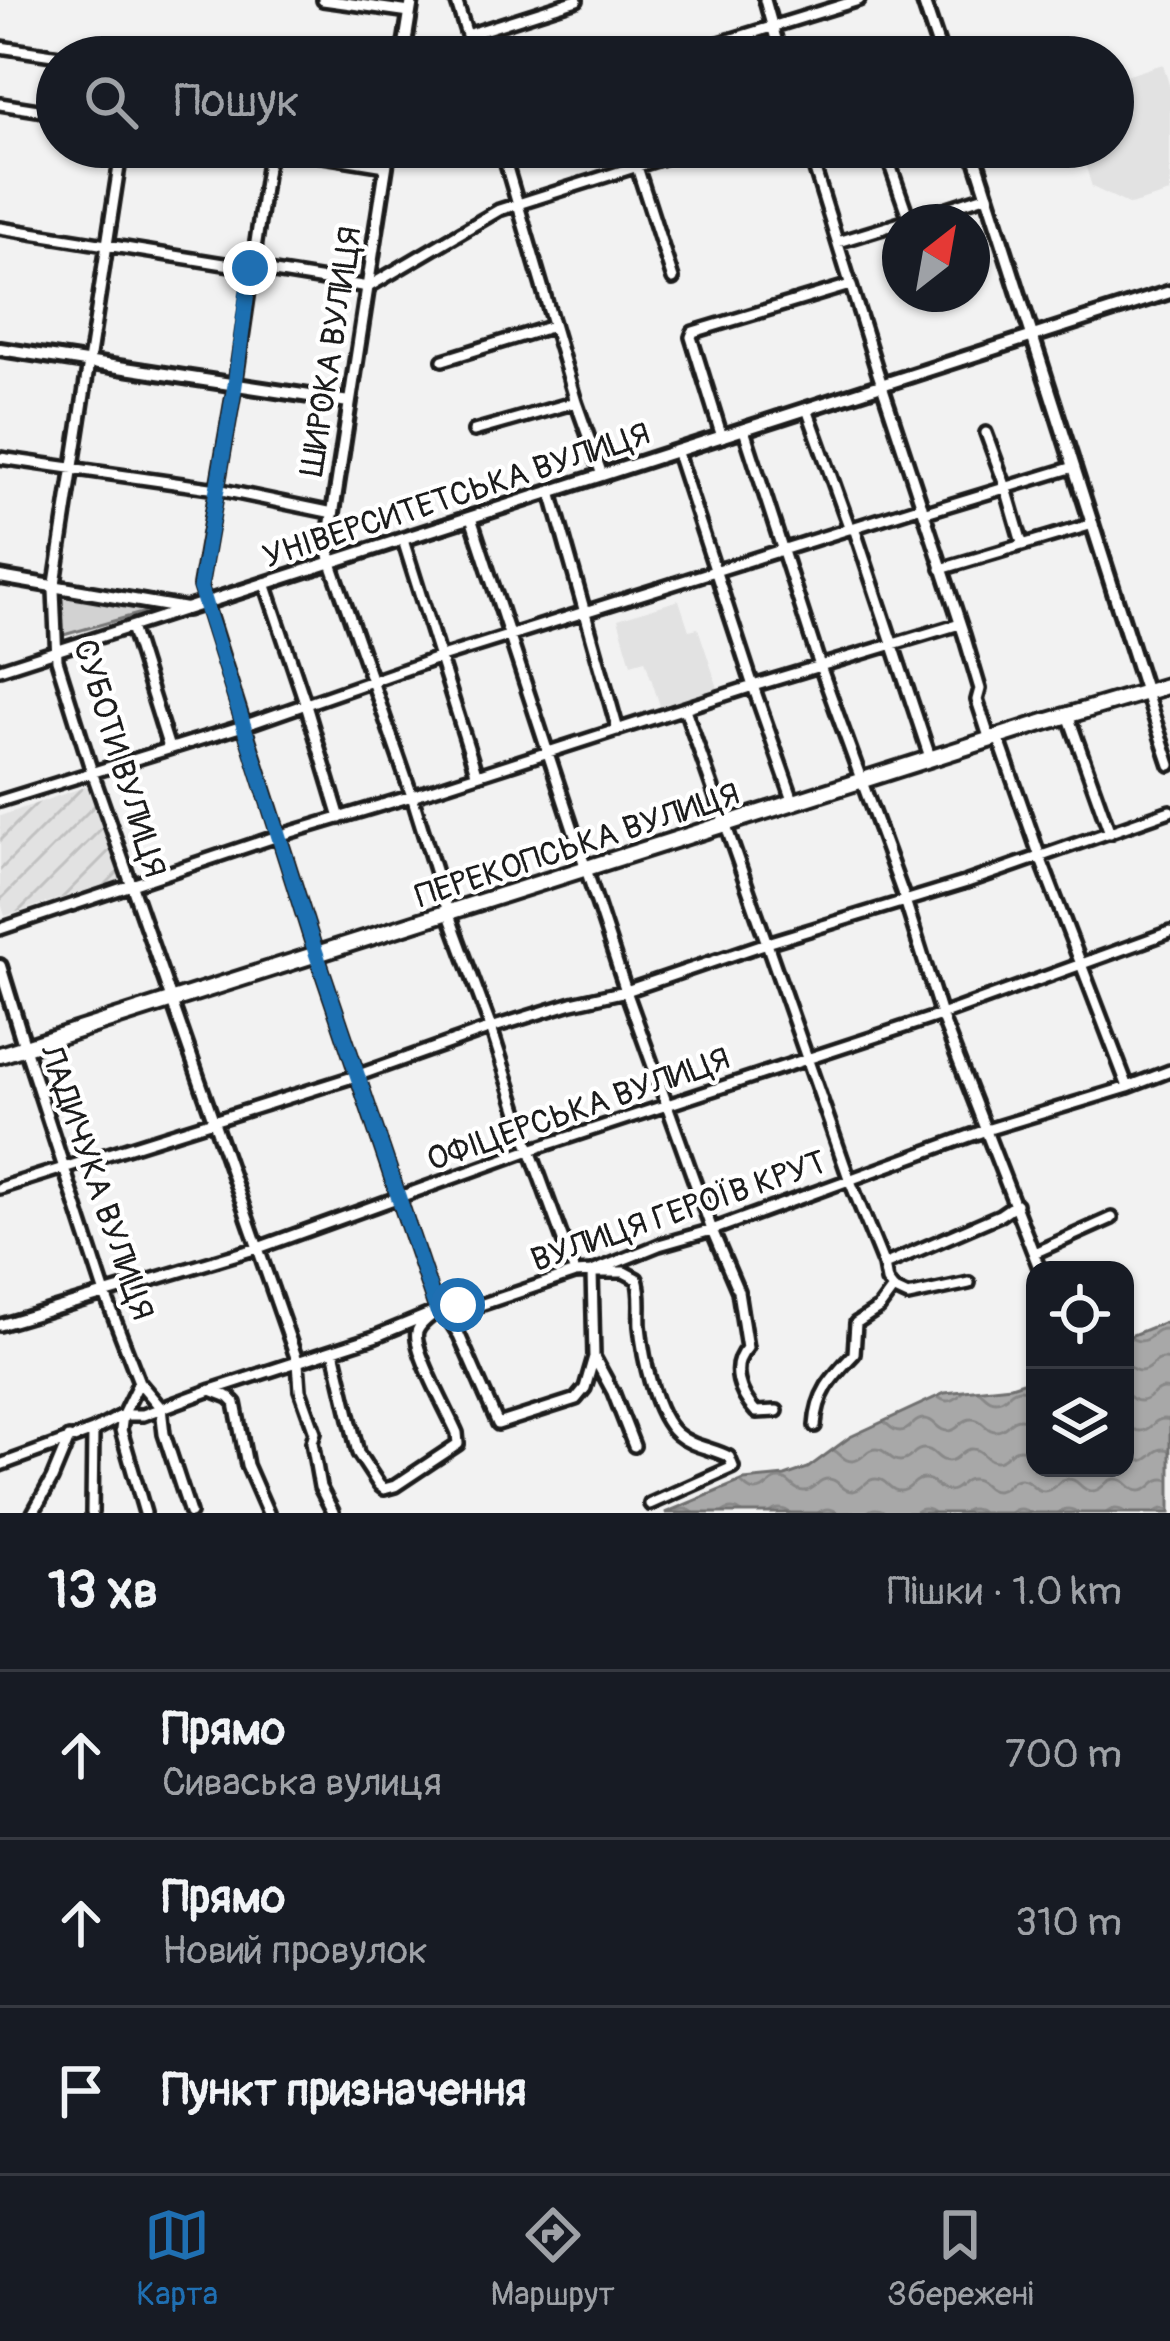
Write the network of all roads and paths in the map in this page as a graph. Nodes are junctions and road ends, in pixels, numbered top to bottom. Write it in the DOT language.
graph roads {
  1 [pos="323,0"];
  2 [pos="456,0"];
  3 [pos="577,0"];
  4 [pos="765,0"];
  5 [pos="859,0"];
  6 [pos="922,0"];
  7 [pos="411,6"];
  8 [pos="772,26"];
  9 [pos="467,35"];
  10 [pos="406,36"];
  11 [pos="740,36"];
  12 [pos="775,36"];
  13 [pos="934,36"];
  14 [pos="0,47"];
  15 [pos="36,53"];
  16 [pos="0,104"];
  17 [pos="36,109"];
  18 [pos="119,168"];
  19 [pos="266,168"];
  20 [pos="386,168"];
  21 [pos="507,168"];
  22 [pos="634,168"];
  23 [pos="637,168"];
  24 [pos="815,168"];
  25 [pos="890,168"];
  26 [pos="979,168"];
  27 [pos="988,196"];
  28 [pos="901,204"];
  29 [pos="963,204"];
  30 [pos="517,205"];
  31 [pos="0,228"];
  32 [pos="882,229"];
  33 [pos="838,242"];
  34 [pos="107,246"];
  35 [pos="250,268"];
  36 [pos="673,279"];
  37 [pos="850,285"];
  38 [pos="368,287"];
  39 [pos="1170,292"];
  40 [pos="554,326"];
  41 [pos="1032,335"];
  42 [pos="0,349"];
  43 [pos="443,359"];
  44 [pos="90,363"];
  45 [pos="235,385"];
  46 [pos="882,385"];
  47 [pos="349,402"];
  48 [pos="576,402"];
  49 [pos="807,410"];
  50 [pos="744,430"];
  51 [pos="474,431"];
  52 [pos="986,433"];
  53 [pos="722,437"];
  54 [pos="677,453"];
  55 [pos="0,458"];
  56 [pos="1074,467"];
  57 [pos="72,470"];
  58 [pos="602,475"];
  59 [pos="1006,488"];
  60 [pos="217,489"];
  61 [pos="551,492"];
  62 [pos="924,509"];
  63 [pos="333,513"];
  64 [pos="471,518"];
  65 [pos="1094,524"];
  66 [pos="852,529"];
  67 [pos="403,540"];
  68 [pos="1022,543"];
  69 [pos="782,549"];
  70 [pos="331,563"];
  71 [pos="941,568"];
  72 [pos="716,571"];
  73 [pos="0,577"];
  74 [pos="265,583"];
  75 [pos="55,585"];
  76 [pos="204,603"];
  77 [pos="186,609"];
  78 [pos="587,613"];
  79 [pos="961,624"];
  80 [pos="130,627"];
  81 [pos="510,638"];
  82 [pos="892,645"];
  83 [pos="55,653"];
  84 [pos="438,658"];
  85 [pos="820,666"];
  86 [pos="0,669"];
  87 [pos="371,682"];
  88 [pos="1170,685"];
  89 [pos="753,686"];
  90 [pos="1146,693"];
  91 [pos="306,705"];
  92 [pos="685,710"];
  93 [pos="1068,715"];
  94 [pos="243,726"];
  95 [pos="618,730"];
  96 [pos="994,739"];
  97 [pos="169,748"];
  98 [pos="548,751"];
  99 [pos="931,760"];
  100 [pos="1170,765"];
  101 [pos="92,772"];
  102 [pos="476,773"];
  103 [pos="863,782"];
  104 [pos="412,796"];
  105 [pos="0,801"];
  106 [pos="794,803"];
  107 [pos="1170,811"];
  108 [pos="340,818"];
  109 [pos="726,824"];
  110 [pos="1109,833"];
  111 [pos="278,836"];
  112 [pos="1040,856"];
  113 [pos="587,868"];
  114 [pos="131,884"];
  115 [pos="905,900"];
  116 [pos="448,912"];
  117 [pos="0,929"];
  118 [pos="1170,932"];
  119 [pos="767,943"];
  120 [pos="317,955"];
  121 [pos="1082,963"];
  122 [pos="0,966"];
  123 [pos="626,991"];
  124 [pos="172,999"];
  125 [pos="941,1015"];
  126 [pos="491,1028"];
  127 [pos="25,1048"];
  128 [pos="0,1055"];
  129 [pos="807,1060"];
  130 [pos="1170,1071"];
  131 [pos="356,1076"];
  132 [pos="1129,1088"];
  133 [pos="669,1106"];
  134 [pos="214,1121"];
  135 [pos="986,1130"];
  136 [pos="530,1150"];
  137 [pos="64,1168"];
  138 [pos="850,1181"];
  139 [pos="0,1188"];
  140 [pos="400,1197"];
  141 [pos="1016,1204"];
  142 [pos="1112,1218"];
  143 [pos="712,1230"];
  144 [pos="258,1248"];
  145 [pos="1034,1253"];
  146 [pos="1037,1261"];
  147 [pos="884,1264"];
  148 [pos="592,1272"];
  149 [pos="575,1273"];
  150 [pos="969,1283"];
  151 [pos="892,1289"];
  152 [pos="105,1294"];
  153 [pos="440,1310"];
  154 [pos="0,1325"];
  155 [pos="334,1351"];
  156 [pos="594,1357"];
  157 [pos="298,1363"];
  158 [pos="139,1382"];
  159 [pos="211,1390"];
  160 [pos="161,1408"];
  161 [pos="777,1412"];
  162 [pos="123,1415"];
  163 [pos="815,1426"];
  164 [pos="93,1431"];
  165 [pos="69,1438"];
  166 [pos="634,1446"];
  167 [pos="0,1465"];
  168 [pos="650,1504"];
  169 [pos="333,1512"];
  170 [pos="33,1513"];
  171 [pos="92,1513"];
  172 [pos="145,1513"];
  173 [pos="190,1513"];
  174 [pos="268,1513"];
  1 -- 7 [label="street"];
  2 -- 9 [label="street"];
  3 -- 9 [label="street"];
  4 -- 8 [label="street"];
  5 -- 8 [label="street"];
  6 -- 13 [label="street"];
  7 -- 10 [label="street"];
  8 -- 11 [label="street"];
  8 -- 12 [label="street"];
  14 -- 15 [label="street"];
  16 -- 17 [label="street"];
  18 -- 34 [label="street, СУБОТИ ВУЛИЦЯ"];
  19 -- 35 [label="street"];
  20 -- 38 [label="street, ШИРОКА ВУЛИЦЯ"];
  21 -- 30 [label="street"];
  22 -- 30 [label="street"];
  23 -- 36 [label="street"];
  24 -- 33 [label="street"];
  25 -- 28 [label="street"];
  26 -- 27 [label="street"];
  27 -- 29 [label="street"];
  27 -- 41 [label="street"];
  30 -- 38 [label="street"];
  30 -- 40 [label="street"];
  31 -- 34 [label="street"];
  32 -- 33 [label="street"];
  33 -- 37 [label="street"];
  34 -- 35 [label="street"];
  34 -- 44 [label="street, СУБОТИ ВУЛИЦЯ"];
  35 -- 38 [label="street"];
  35 -- 45 [label="street"];
  37 -- 46 [label="street"];
  37 -- 53 [label="street"];
  38 -- 47 [label="street, ШИРОКА ВУЛИЦЯ"];
  39 -- 41 [label="street, УНІВЕРСИТЕТСЬКА ВУЛИЦЯ"];
  40 -- 43 [label="street"];
  40 -- 48 [label="street"];
  41 -- 46 [label="street, УНІВЕРСИТЕТСЬКА ВУЛИЦЯ"];
  41 -- 56 [label="street"];
  42 -- 44 [label="street"];
  44 -- 45 [label="street"];
  44 -- 57 [label="street, СУБОТИ ВУЛИЦЯ"];
  45 -- 47 [label="street"];
  45 -- 60 [label="street"];
  46 -- 49 [label="street, УНІВЕРСИТЕТСЬКА ВУЛИЦЯ"];
  46 -- 62 [label="street"];
  47 -- 63 [label="street, ШИРОКА ВУЛИЦЯ"];
  48 -- 51 [label="street"];
  48 -- 58 [label="street"];
  49 -- 50 [label="street, УНІВЕРСИТЕТСЬКА ВУЛИЦЯ"];
  49 -- 66 [label="street"];
  50 -- 53 [label="street, УНІВЕРСИТЕТСЬКА ВУЛИЦЯ"];
  50 -- 69 [label="street"];
  52 -- 59 [label="street"];
  53 -- 54 [label="street, УНІВЕРСИТЕТСЬКА ВУЛИЦЯ"];
  54 -- 58 [label="street, УНІВЕРСИТЕТСЬКА ВУЛИЦЯ"];
  54 -- 72 [label="street"];
  55 -- 57 [label="street"];
  56 -- 59 [label="street"];
  56 -- 65 [label="street"];
  57 -- 60 [label="street"];
  57 -- 75 [label="street, СУБОТИ ВУЛИЦЯ"];
  58 -- 61 [label="street, УНІВЕРСИТЕТСЬКА ВУЛИЦЯ"];
  59 -- 62 [label="street"];
  59 -- 68 [label="street"];
  60 -- 63 [label="street"];
  60 -- 76 [label="street"];
  61 -- 64 [label="street, УНІВЕРСИТЕТСЬКА ВУЛИЦЯ"];
  61 -- 78 [label="street"];
  62 -- 66 [label="street"];
  62 -- 71 [label="street"];
  63 -- 70 [label="street, ШИРОКА ВУЛИЦЯ"];
  64 -- 67 [label="street, УНІВЕРСИТЕТСЬКА ВУЛИЦЯ"];
  64 -- 81 [label="street"];
  65 -- 68 [label="street"];
  65 -- 90 [label="street"];
  66 -- 69 [label="street"];
  66 -- 82 [label="street"];
  67 -- 70 [label="street, УНІВЕРСИТЕТСЬКА ВУЛИЦЯ"];
  67 -- 84 [label="street"];
  68 -- 71 [label="street"];
  69 -- 72 [label="street"];
  69 -- 85 [label="street"];
  70 -- 74 [label="street, УНІВЕРСИТЕТСЬКА ВУЛИЦЯ"];
  70 -- 87 [label="street"];
  71 -- 79 [label="street"];
  72 -- 78 [label="street"];
  72 -- 89 [label="street"];
  73 -- 75 [label="street"];
  74 -- 76 [label="street, УНІВЕРСИТЕТСЬКА ВУЛИЦЯ"];
  74 -- 91 [label="street"];
  75 -- 77 [label="street"];
  75 -- 83 [label="street, СУБОТИ ВУЛИЦЯ"];
  76 -- 77 [label="street, УНІВЕРСИТЕТСЬКА ВУЛИЦЯ"];
  76 -- 94 [label="street"];
  77 -- 80 [label="street, УНІВЕРСИТЕТСЬКА ВУЛИЦЯ"];
  78 -- 81 [label="street"];
  78 -- 95 [label="street"];
  79 -- 82 [label="street"];
  79 -- 96 [label="street"];
  80 -- 83 [label="street, УНІВЕРСИТЕТСЬКА ВУЛИЦЯ"];
  80 -- 97 [label="street"];
  81 -- 84 [label="street"];
  81 -- 98 [label="street"];
  82 -- 85 [label="street"];
  82 -- 99 [label="street"];
  83 -- 86 [label="street, УНІВЕРСИТЕТСЬКА ВУЛИЦЯ"];
  83 -- 101 [label="street, СУБОТИ ВУЛИЦЯ"];
  84 -- 87 [label="street"];
  84 -- 102 [label="street"];
  85 -- 89 [label="street"];
  85 -- 103 [label="street"];
  87 -- 91 [label="street"];
  87 -- 104 [label="street"];
  88 -- 90 [label="main road, ПЕРЕКОПСЬКА ВУЛИЦЯ"];
  89 -- 92 [label="street"];
  89 -- 106 [label="street"];
  90 -- 93 [label="main road, ПЕРЕКОПСЬКА ВУЛИЦЯ"];
  90 -- 100 [label="street"];
  91 -- 94 [label="street"];
  91 -- 108 [label="street"];
  92 -- 95 [label="street"];
  92 -- 109 [label="street"];
  93 -- 96 [label="main road, ПЕРЕКОПСЬКА ВУЛИЦЯ"];
  93 -- 110 [label="street"];
  94 -- 97 [label="street"];
  94 -- 111 [label="street"];
  95 -- 98 [label="street"];
  96 -- 99 [label="main road, ПЕРЕКОПСЬКА ВУЛИЦЯ"];
  96 -- 112 [label="street"];
  97 -- 101 [label="street"];
  98 -- 102 [label="street"];
  98 -- 113 [label="street"];
  99 -- 103 [label="main road, ПЕРЕКОПСЬКА ВУЛИЦЯ"];
  101 -- 105 [label="street"];
  101 -- 114 [label="street, СУБОТИ ВУЛИЦЯ"];
  102 -- 104 [label="street"];
  103 -- 106 [label="main road, ПЕРЕКОПСЬКА ВУЛИЦЯ"];
  103 -- 115 [label="street"];
  104 -- 108 [label="street"];
  104 -- 116 [label="street"];
  106 -- 109 [label="main road, ПЕРЕКОПСЬКА ВУЛИЦЯ"];
  107 -- 110 [label="street"];
  108 -- 111 [label="street"];
  109 -- 113 [label="main road, ПЕРЕКОПСЬКА ВУЛИЦЯ"];
  109 -- 119 [label="street"];
  110 -- 112 [label="street"];
  111 -- 114 [label="street"];
  111 -- 120 [label="street"];
  112 -- 115 [label="street"];
  112 -- 121 [label="street"];
  113 -- 116 [label="main road, ПЕРЕКОПСЬКА ВУЛИЦЯ"];
  113 -- 123 [label="street"];
  114 -- 117 [label="street"];
  114 -- 124 [label="street, СУБОТИ ВУЛИЦЯ"];
  115 -- 119 [label="street"];
  115 -- 125 [label="street"];
  116 -- 120 [label="main road, ПЕРЕКОПСЬКА ВУЛИЦЯ"];
  116 -- 126 [label="street"];
  118 -- 121 [label="street, ОФІЦЕРСЬКА ВУЛИЦЯ"];
  119 -- 123 [label="street"];
  119 -- 129 [label="street"];
  120 -- 124 [label="main road, ПЕРЕКОПСЬКА ВУЛИЦЯ"];
  120 -- 131 [label="street"];
  121 -- 125 [label="street, ОФІЦЕРСЬКА ВУЛИЦЯ"];
  121 -- 132 [label="street"];
  122 -- 127 [label="street, ЛАДИЧУКА ВУЛИЦЯ"];
  123 -- 126 [label="street"];
  123 -- 133 [label="street"];
  124 -- 127 [label="main road, ПЕРЕКОПСЬКА ВУЛИЦЯ"];
  124 -- 134 [label="street, СУБОТИ ВУЛИЦЯ"];
  125 -- 129 [label="street, ОФІЦЕРСЬКА ВУЛИЦЯ"];
  125 -- 135 [label="street"];
  126 -- 131 [label="street"];
  126 -- 136 [label="street"];
  127 -- 128 [label="main road, ПЕРЕКОПСЬКА ВУЛИЦЯ"];
  127 -- 137 [label="street, ЛАДИЧУКА ВУЛИЦЯ"];
  129 -- 133 [label="street, ОФІЦЕРСЬКА ВУЛИЦЯ"];
  129 -- 138 [label="street"];
  130 -- 132 [label="street, ВУЛИЦЯ ГЕРОЇВ КРУТ"];
  131 -- 134 [label="street"];
  131 -- 140 [label="street"];
  132 -- 135 [label="street, ВУЛИЦЯ ГЕРОЇВ КРУТ"];
  133 -- 136 [label="street, ОФІЦЕРСЬКА ВУЛИЦЯ"];
  133 -- 143 [label="street"];
  134 -- 137 [label="street"];
  134 -- 144 [label="street, СУБОТИ ВУЛИЦЯ"];
  135 -- 138 [label="street, ВУЛИЦЯ ГЕРОЇВ КРУТ"];
  135 -- 141 [label="street"];
  136 -- 140 [label="street, ОФІЦЕРСЬКА ВУЛИЦЯ"];
  136 -- 149 [label="street"];
  137 -- 139 [label="street"];
  137 -- 152 [label="street, ЛАДИЧУКА ВУЛИЦЯ"];
  138 -- 143 [label="street, ВУЛИЦЯ ГЕРОЇВ КРУТ"];
  138 -- 147 [label="street"];
  140 -- 144 [label="street, ОФІЦЕРСЬКА ВУЛИЦЯ"];
  140 -- 153 [label="street"];
  141 -- 145 [label="street"];
  141 -- 147 [label="street"];
  142 -- 145 [label="street"];
  143 -- 148 [label="street, ВУЛИЦЯ ГЕРОЇВ КРУТ"];
  143 -- 161 [label="street"];
  144 -- 152 [label="street, ОФІЦЕРСЬКА ВУЛИЦЯ"];
  144 -- 157 [label="street, СУБОТИ ВУЛИЦЯ"];
  145 -- 146 [label="street"];
  147 -- 151 [label="street"];
  148 -- 149 [label="street, ВУЛИЦЯ ГЕРОЇВ КРУТ"];
  148 -- 156 [label="street"];
  148 -- 168 [label="street"];
  149 -- 153 [label="street, ВУЛИЦЯ ГЕРОЇВ КРУТ"];
  150 -- 151 [label="street"];
  151 -- 163 [label="street"];
  152 -- 154 [label="street, ОФІЦЕРСЬКА ВУЛИЦЯ"];
  152 -- 158 [label="street, ЛАДИЧУКА ВУЛИЦЯ"];
  153 -- 155 [label="street, ВУЛИЦЯ ГЕРОЇВ КРУТ"];
  153 -- 155 [label="street"];
  153 -- 156 [label="street"];
  155 -- 157 [label="street, ВУЛИЦЯ ГЕРОЇВ КРУТ"];
  156 -- 166 [label="street"];
  157 -- 159 [label="street, ВУЛИЦЯ ГЕРОЇВ КРУТ"];
  157 -- 169 [label="street, СУБОТИ ВУЛИЦЯ"];
  158 -- 160 [label="street, ЛАДИЧУКА ВУЛИЦЯ"];
  158 -- 162 [label="street"];
  159 -- 160 [label="street, ВУЛИЦЯ ГЕРОЇВ КРУТ"];
  159 -- 174 [label="street"];
  160 -- 162 [label="street, ВУЛИЦЯ ГЕРОЇВ КРУТ"];
  160 -- 173 [label="street"];
  162 -- 164 [label="street, ВУЛИЦЯ ГЕРОЇВ КРУТ"];
  162 -- 172 [label="street"];
  164 -- 165 [label="street, ВУЛИЦЯ ГЕРОЇВ КРУТ"];
  164 -- 171 [label="street"];
  165 -- 167 [label="street, ВУЛИЦЯ ГЕРОЇВ КРУТ"];
  165 -- 170 [label="street"];
}
